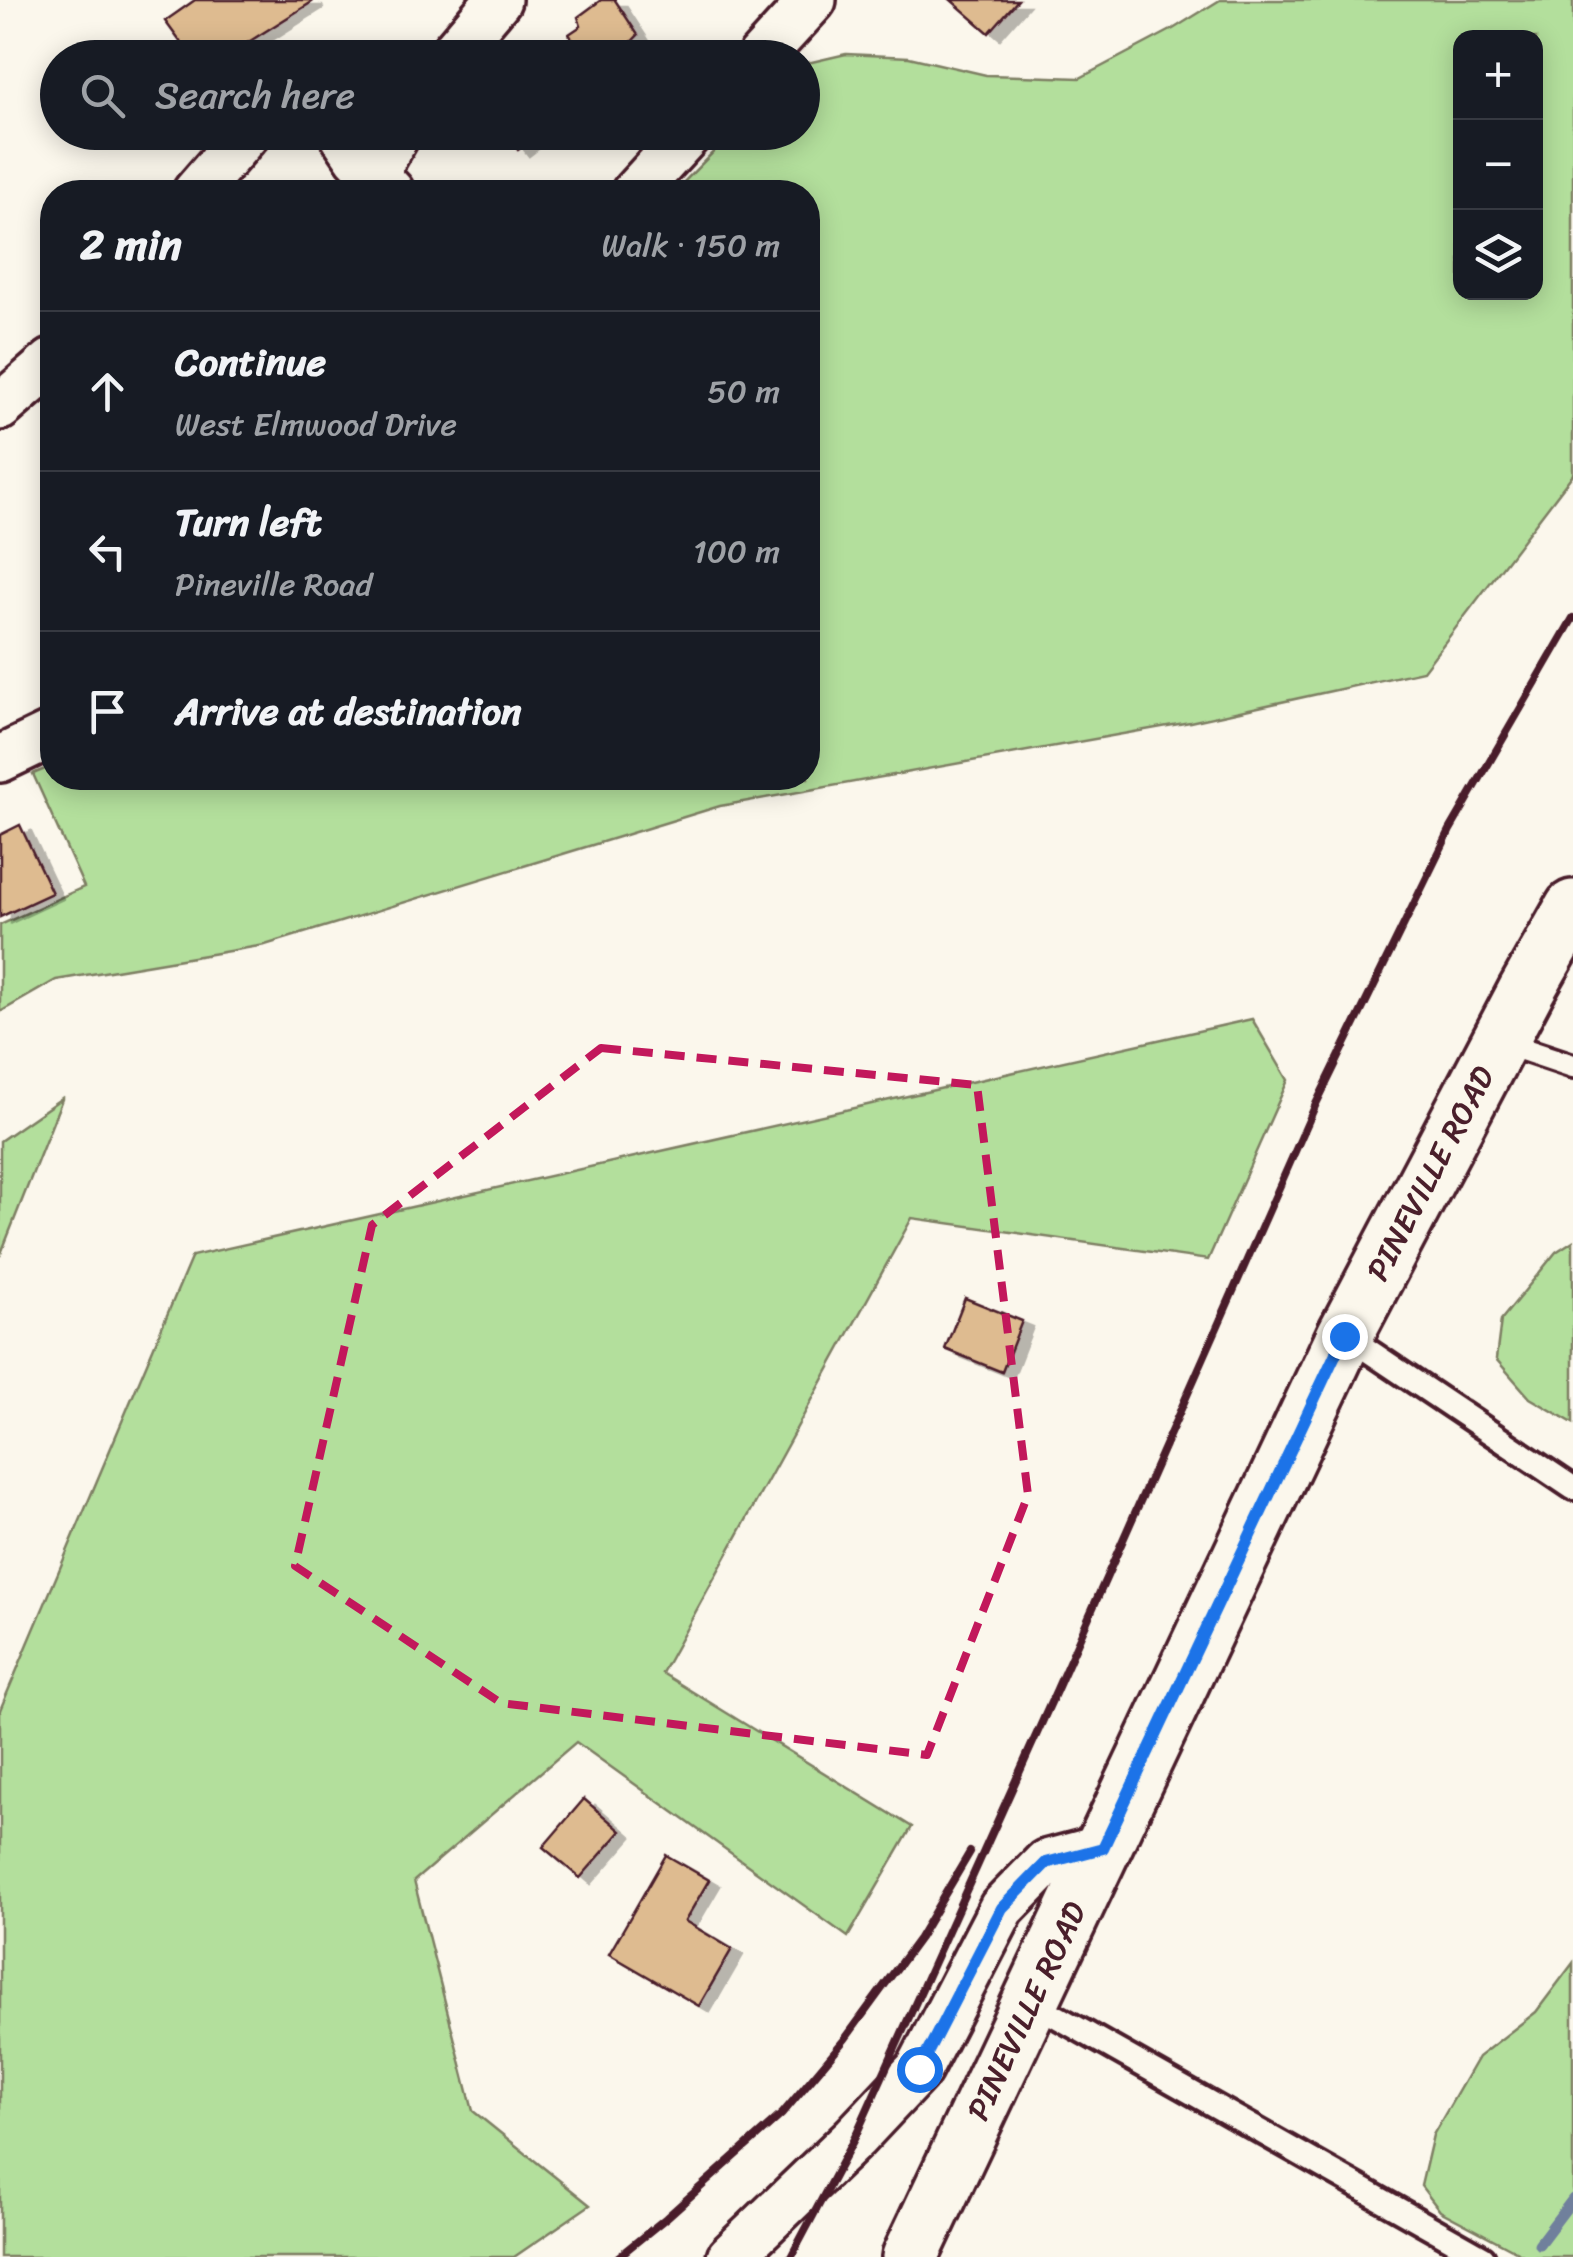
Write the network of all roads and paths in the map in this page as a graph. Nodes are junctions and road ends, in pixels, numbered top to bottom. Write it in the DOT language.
graph roads {
  1 [pos="498,0"];
  2 [pos="814,0"];
  3 [pos="464,40"];
  4 [pos="777,40"];
  5 [pos="232,150"];
  6 [pos="353,150"];
  7 [pos="393,150"];
  8 [pos="673,150"];
  9 [pos="206,180"];
  10 [pos="380,180"];
  11 [pos="384,180"];
  12 [pos="645,180"];
  13 [pos="40,373"];
  14 [pos="0,408"];
  15 [pos="40,740"];
  16 [pos="0,759"];
  17 [pos="1573,908"];
  18 [pos="1499,1042"];
  19 [pos="1573,1066"];
  20 [pos="1344,1336"];
  21 [pos="1573,1488"];
  22 [pos="1103,1848"];
  23 [pos="1030,2002"];
  24 [pos="730,2257"];
  25 [pos="910,2257"];
  26 [pos="1483,2257"];
  1 -- 3 [label="street"];
  2 -- 4 [label="street"];
  5 -- 9 [label="street"];
  6 -- 10 [label="street"];
  7 -- 11 [label="street"];
  8 -- 12 [label="street"];
  13 -- 14 [label="street"];
  15 -- 16 [label="street"];
  17 -- 18 [label="main road, PINEVILLE ROAD"];
  18 -- 19 [label="lane"];
  18 -- 20 [label="main road, PINEVILLE ROAD"];
  20 -- 21 [label="lane"];
  20 -- 22 [label="main road, PINEVILLE ROAD"];
  22 -- 23 [label="main road, PINEVILLE ROAD"];
  22 -- 24 [label="street"];
  23 -- 25 [label="main road, PINEVILLE ROAD"];
  23 -- 26 [label="lane"];
}
